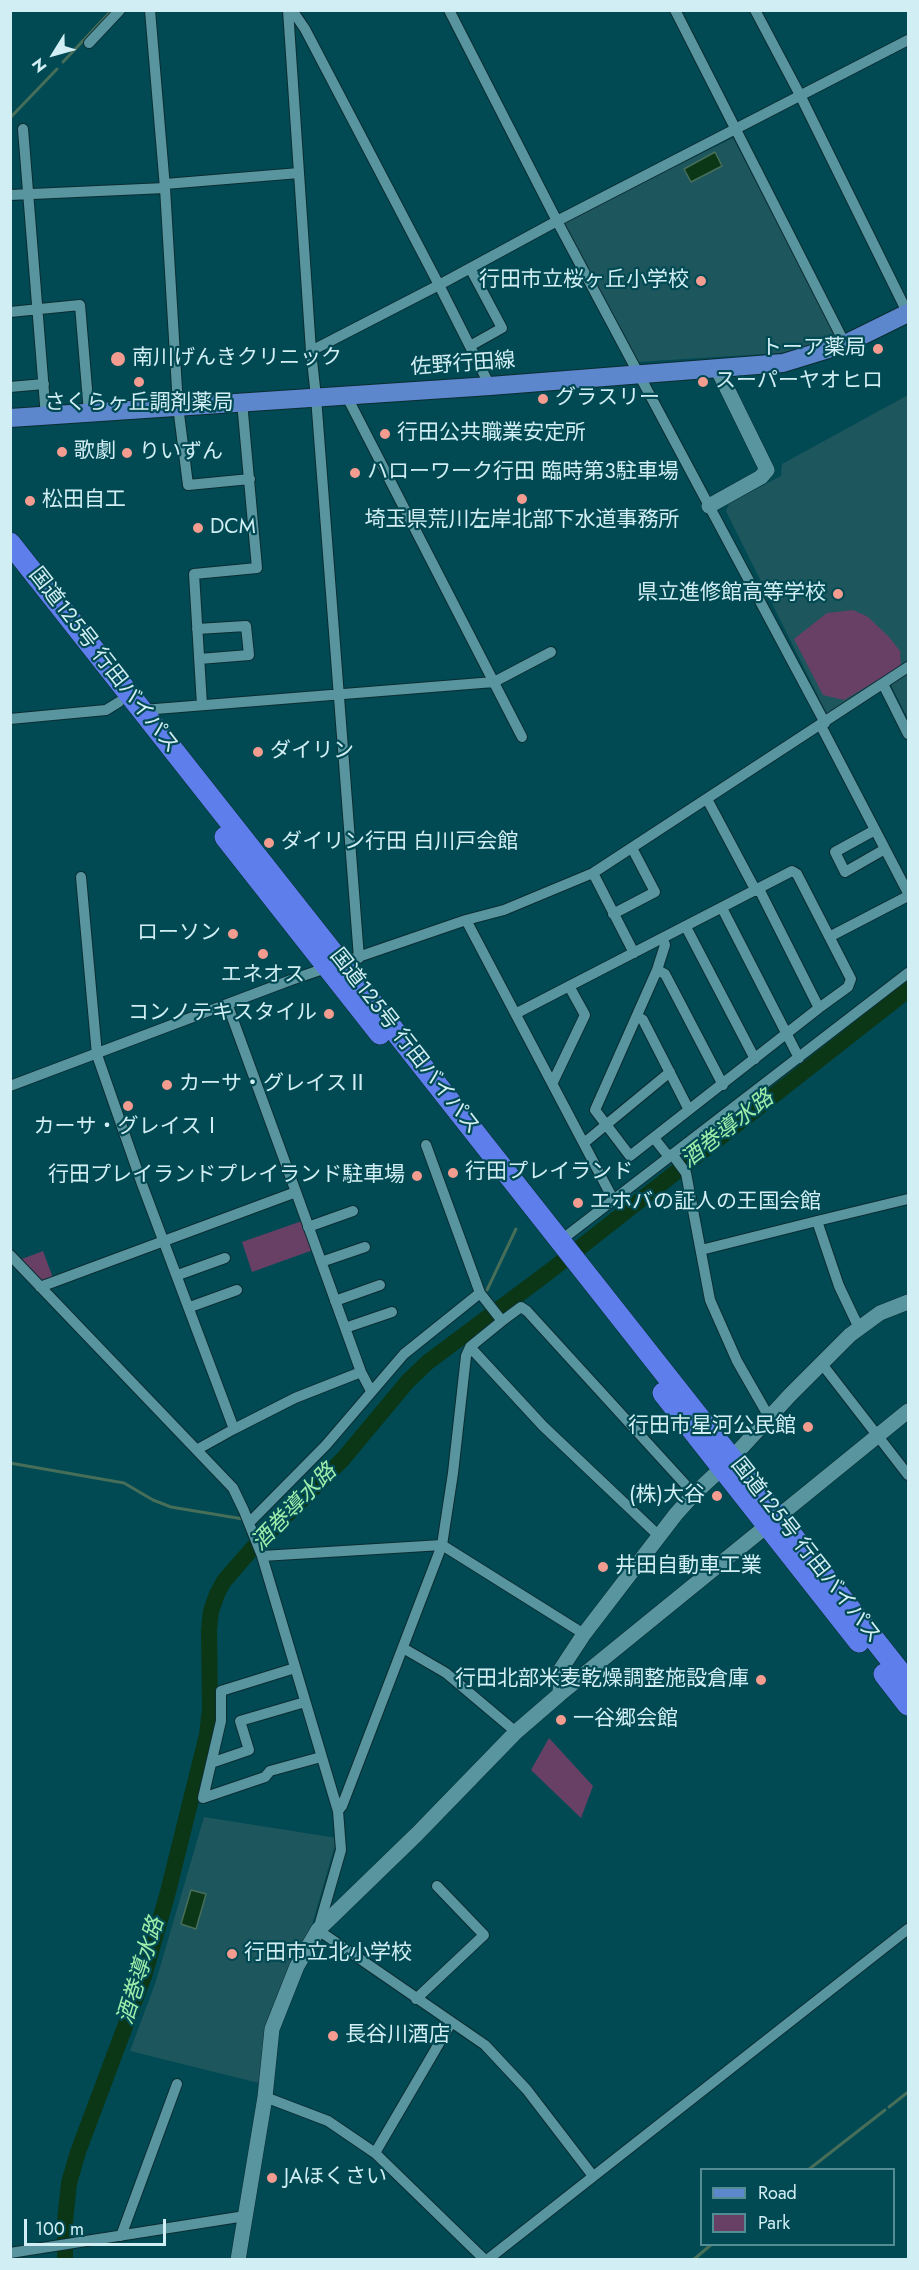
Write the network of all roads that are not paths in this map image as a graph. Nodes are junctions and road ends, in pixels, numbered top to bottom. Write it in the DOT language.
graph roads {
  1 [pos="120,10"];
  2 [pos="150,10"];
  3 [pos="290,10"];
  4 [pos="449,10"];
  5 [pos="675,10"];
  6 [pos="755,10"];
  7 [pos="909,40"];
  8 [pos="89,43"];
  9 [pos="800,95"];
  10 [pos="23,129"];
  11 [pos="736,130"];
  12 [pos="299,173"];
  13 [pos="165,186"];
  14 [pos="30,194"];
  15 [pos="10,195"];
  16 [pos="557,220"];
  17 [pos="470,268"];
  18 [pos="439,285"];
  19 [pos="38,309"];
  20 [pos="10,312"];
  21 [pos="908,313"];
  22 [pos="845,344"];
  23 [pos="470,346"];
  24 [pos="311,351"];
  25 [pos="717,368"];
  26 [pos="639,374"];
  27 [pos="44,384"];
  28 [pos="490,386"];
  29 [pos="10,387"];
  30 [pos="346,395"];
  31 [pos="316,397"];
  32 [pos="242,402"];
  33 [pos="178,406"];
  34 [pos="89,413"];
  35 [pos="46,417"];
  36 [pos="10,418"];
  37 [pos="250,479"];
  38 [pos="710,506"];
  39 [pos="10,543"];
  40 [pos="10,566"];
  41 [pos="197,629"];
  42 [pos="550,652"];
  43 [pos="199,659"];
  44 [pos="909,668"];
  45 [pos="494,682"];
  46 [pos="883,684"];
  47 [pos="338,694"];
  48 [pos="119,702"];
  49 [pos="202,705"];
  50 [pos="141,710"];
  51 [pos="10,719"];
  52 [pos="823,724"];
  53 [pos="909,734"];
  54 [pos="522,737"];
  55 [pos="707,799"];
  56 [pos="876,830"];
  57 [pos="632,848"];
  58 [pos="885,849"];
  59 [pos="593,873"];
  60 [pos="81,877"];
  61 [pos="758,890"];
  62 [pos="909,894"];
  63 [pos="722,908"];
  64 [pos="613,914"];
  65 [pos="466,921"];
  66 [pos="686,927"];
  67 [pos="831,936"];
  68 [pos="663,939"];
  69 [pos="634,953"];
  70 [pos="343,964"];
  71 [pos="657,970"];
  72 [pos="909,973"];
  73 [pos="569,986"];
  74 [pos="228,1006"];
  75 [pos="819,1008"];
  76 [pos="517,1013"];
  77 [pos="637,1016"];
  78 [pos="787,1034"];
  79 [pos="97,1055"];
  80 [pos="799,1058"];
  81 [pos="755,1059"];
  82 [pos="669,1072"];
  83 [pos="553,1082"];
  84 [pos="723,1085"];
  85 [pos="10,1086"];
  86 [pos="689,1110"];
  87 [pos="606,1126"];
  88 [pos="654,1138"];
  89 [pos="584,1143"];
  90 [pos="426,1145"];
  91 [pos="673,1157"];
  92 [pos="296,1192"];
  93 [pos="909,1199"];
  94 [pos="614,1201"];
  95 [pos="354,1211"];
  96 [pos="818,1221"];
  97 [pos="309,1227"];
  98 [pos="164,1240"];
  99 [pos="558,1245"];
  100 [pos="365,1247"];
  101 [pos="701,1250"];
  102 [pos="10,1255"];
  103 [pos="225,1258"];
  104 [pos="321,1262"];
  105 [pos="178,1275"];
  106 [pos="380,1285"];
  107 [pos="40,1287"];
  108 [pos="237,1290"];
  109 [pos="480,1293"];
  110 [pos="335,1301"];
  111 [pos="909,1302"];
  112 [pos="190,1307"];
  113 [pos="392,1312"];
  114 [pos="501,1319"];
  115 [pos="345,1328"];
  116 [pos="859,1328"];
  117 [pos="470,1347"];
  118 [pos="822,1364"];
  119 [pos="361,1372"];
  120 [pos="371,1391"];
  121 [pos="909,1411"];
  122 [pos="769,1417"];
  123 [pos="234,1429"];
  124 [pos="878,1436"];
  125 [pos="198,1449"];
  126 [pos="727,1464"];
  127 [pos="909,1475"];
  128 [pos="694,1494"];
  129 [pos="772,1520"];
  130 [pos="249,1523"];
  131 [pos="659,1536"];
  132 [pos="442,1545"];
  133 [pos="261,1554"];
  134 [pos="584,1634"];
  135 [pos="403,1648"];
  136 [pos="295,1668"];
  137 [pos="909,1682"];
  138 [pos="560,1694"];
  139 [pos="305,1702"];
  140 [pos="909,1705"];
  141 [pos="516,1732"];
  142 [pos="321,1756"];
  143 [pos="211,1763"];
  144 [pos="338,1811"];
  145 [pos="436,1886"];
  146 [pos="909,1929"];
  147 [pos="318,1930"];
  148 [pos="416,1999"];
  149 [pos="451,2023"];
  150 [pos="177,2084"];
  151 [pos="265,2097"];
  152 [pos="375,2153"];
  153 [pos="593,2176"];
  154 [pos="246,2216"];
  155 [pos="121,2236"];
  156 [pos="10,2253"];
  157 [pos="238,2259"];
  158 [pos="486,2259"];
  1 -- 8 [label="street"];
  2 -- 13 [label="street"];
  3 -- 12 [label="street"];
  3 -- 18 [label="street"];
  4 -- 16 [label="street"];
  5 -- 11 [label="street"];
  6 -- 9 [label="street"];
  7 -- 9 [label="street"];
  9 -- 11 [label="street"];
  9 -- 21 [label="street"];
  10 -- 14 [label="street"];
  11 -- 16 [label="street"];
  11 -- 22 [label="street"];
  12 -- 13 [label="street"];
  12 -- 24 [label="street"];
  13 -- 14 [label="street"];
  13 -- 33 [label="street"];
  14 -- 15 [label="street"];
  14 -- 19 [label="street"];
  16 -- 17 [label="street"];
  16 -- 26 [label="street"];
  17 -- 18 [label="street"];
  17 -- 23 [label="street"];
  18 -- 23 [label="street"];
  18 -- 24 [label="street"];
  19 -- 20 [label="street"];
  19 -- 27 [label="street"];
  19 -- 34 [label="street"];
  21 -- 22 [label="main road, 佐野行田線"];
  22 -- 25 [label="main road, 佐野行田線"];
  23 -- 28 [label="street"];
  24 -- 31 [label="street"];
  25 -- 26 [label="main road, 佐野行田線"];
  25 -- 38 [label="street"];
  26 -- 28 [label="main road, 佐野行田線"];
  26 -- 38 [label="street"];
  27 -- 29 [label="street"];
  27 -- 35 [label="street"];
  28 -- 30 [label="main road, 佐野行田線"];
  30 -- 31 [label="main road, 佐野行田線"];
  30 -- 45 [label="street"];
  31 -- 32 [label="main road, 佐野行田線"];
  31 -- 47 [label="street"];
  32 -- 33 [label="main road, 佐野行田線"];
  32 -- 37 [label="street"];
  33 -- 34 [label="main road, 佐野行田線"];
  33 -- 37 [label="street"];
  34 -- 35 [label="main road, 佐野行田線"];
  35 -- 36 [label="main road, 佐野行田線"];
  37 -- 41 [label="street"];
  38 -- 52 [label="street"];
  39 -- 50 [label="highway, 国道125号 行田バイパス"];
  40 -- 48 [label="highway, 国道125号 行田バイパス"];
  41 -- 43 [label="street"];
  41 -- 43 [label="street"];
  42 -- 45 [label="street"];
  43 -- 49 [label="street"];
  44 -- 46 [label="street"];
  45 -- 47 [label="street"];
  45 -- 54 [label="street"];
  46 -- 52 [label="street"];
  46 -- 53 [label="street"];
  47 -- 49 [label="street"];
  47 -- 70 [label="street"];
  48 -- 51 [label="street"];
  48 -- 70 [label="highway, 国道125号 行田バイパス"];
  49 -- 50 [label="street"];
  50 -- 70 [label="highway, 国道125号 行田バイパス"];
  52 -- 55 [label="street"];
  52 -- 56 [label="street"];
  55 -- 57 [label="street"];
  55 -- 61 [label="street"];
  56 -- 58 [label="street"];
  56 -- 58 [label="street"];
  57 -- 59 [label="street"];
  57 -- 64 [label="street"];
  58 -- 62 [label="street"];
  59 -- 64 [label="street"];
  59 -- 65 [label="street"];
  60 -- 79 [label="street"];
  61 -- 63 [label="street"];
  61 -- 67 [label="street"];
  61 -- 75 [label="street"];
  62 -- 67 [label="street"];
  63 -- 66 [label="street"];
  63 -- 78 [label="street"];
  64 -- 69 [label="street"];
  65 -- 70 [label="street"];
  65 -- 76 [label="street"];
  66 -- 68 [label="street"];
  66 -- 81 [label="street"];
  67 -- 75 [label="street"];
  68 -- 69 [label="street"];
  68 -- 71 [label="street"];
  69 -- 73 [label="street"];
  70 -- 74 [label="street"];
  70 -- 99 [label="highway, 国道125号 行田バイパス"];
  71 -- 77 [label="street"];
  71 -- 84 [label="street"];
  72 -- 80 [label="street"];
  73 -- 76 [label="street"];
  73 -- 83 [label="street"];
  74 -- 79 [label="street"];
  74 -- 92 [label="street"];
  75 -- 78 [label="street"];
  76 -- 83 [label="street"];
  77 -- 82 [label="street"];
  77 -- 87 [label="street"];
  78 -- 80 [label="street"];
  78 -- 81 [label="street"];
  79 -- 85 [label="street"];
  79 -- 98 [label="street"];
  80 -- 91 [label="street"];
  81 -- 84 [label="street"];
  82 -- 86 [label="street"];
  82 -- 87 [label="street"];
  83 -- 89 [label="street"];
  84 -- 86 [label="street"];
  86 -- 88 [label="street"];
  87 -- 88 [label="street"];
  87 -- 89 [label="street"];
  88 -- 91 [label="street"];
  89 -- 94 [label="street"];
  90 -- 109 [label="street"];
  91 -- 94 [label="street"];
  91 -- 101 [label="street"];
  92 -- 97 [label="street"];
  92 -- 98 [label="street"];
  93 -- 96 [label="street"];
  94 -- 99 [label="street"];
  95 -- 97 [label="street"];
  96 -- 101 [label="street"];
  96 -- 116 [label="street"];
  97 -- 104 [label="street"];
  98 -- 105 [label="street"];
  98 -- 107 [label="street"];
  99 -- 126 [label="highway, 国道125号 行田バイパス"];
  100 -- 104 [label="street"];
  101 -- 122 [label="street"];
  102 -- 107 [label="street"];
  103 -- 105 [label="street"];
  104 -- 110 [label="street"];
  105 -- 112 [label="street"];
  106 -- 110 [label="street"];
  107 -- 125 [label="street"];
  108 -- 112 [label="street"];
  109 -- 114 [label="street"];
  109 -- 120 [label="street"];
  110 -- 115 [label="street"];
  111 -- 116 [label="street"];
  112 -- 123 [label="street"];
  113 -- 115 [label="street"];
  114 -- 117 [label="street"];
  114 -- 128 [label="street"];
  115 -- 119 [label="street"];
  116 -- 118 [label="street"];
  117 -- 131 [label="street"];
  117 -- 132 [label="street"];
  118 -- 122 [label="street"];
  118 -- 124 [label="street"];
  119 -- 120 [label="street"];
  119 -- 123 [label="street"];
  120 -- 130 [label="street"];
  121 -- 124 [label="street"];
  122 -- 126 [label="street"];
  123 -- 125 [label="street"];
  124 -- 127 [label="street"];
  124 -- 129 [label="street"];
  125 -- 130 [label="street"];
  126 -- 128 [label="street"];
  126 -- 129 [label="highway, 国道125号 行田バイパス"];
  128 -- 131 [label="street"];
  129 -- 137 [label="highway, 国道125号 行田バイパス"];
  129 -- 138 [label="street"];
  129 -- 140 [label="highway, 国道125号 行田バイパス"];
  130 -- 133 [label="street"];
  131 -- 134 [label="street"];
  132 -- 133 [label="street"];
  132 -- 134 [label="street"];
  132 -- 135 [label="street"];
  133 -- 136 [label="street"];
  134 -- 138 [label="street"];
  135 -- 141 [label="street"];
  135 -- 144 [label="street"];
  136 -- 139 [label="street"];
  136 -- 143 [label="street"];
  138 -- 141 [label="street"];
  139 -- 142 [label="street"];
  139 -- 143 [label="street"];
  141 -- 147 [label="street"];
  142 -- 143 [label="street"];
  142 -- 144 [label="street"];
  144 -- 147 [label="street"];
  145 -- 148 [label="street"];
  146 -- 153 [label="street"];
  147 -- 148 [label="street"];
  147 -- 151 [label="street"];
  148 -- 149 [label="street"];
  149 -- 152 [label="street"];
  149 -- 153 [label="street"];
  150 -- 155 [label="street"];
  151 -- 152 [label="street"];
  151 -- 154 [label="street"];
  152 -- 158 [label="street"];
  153 -- 158 [label="street"];
  154 -- 155 [label="street"];
  154 -- 157 [label="street"];
  155 -- 156 [label="street"];
}
